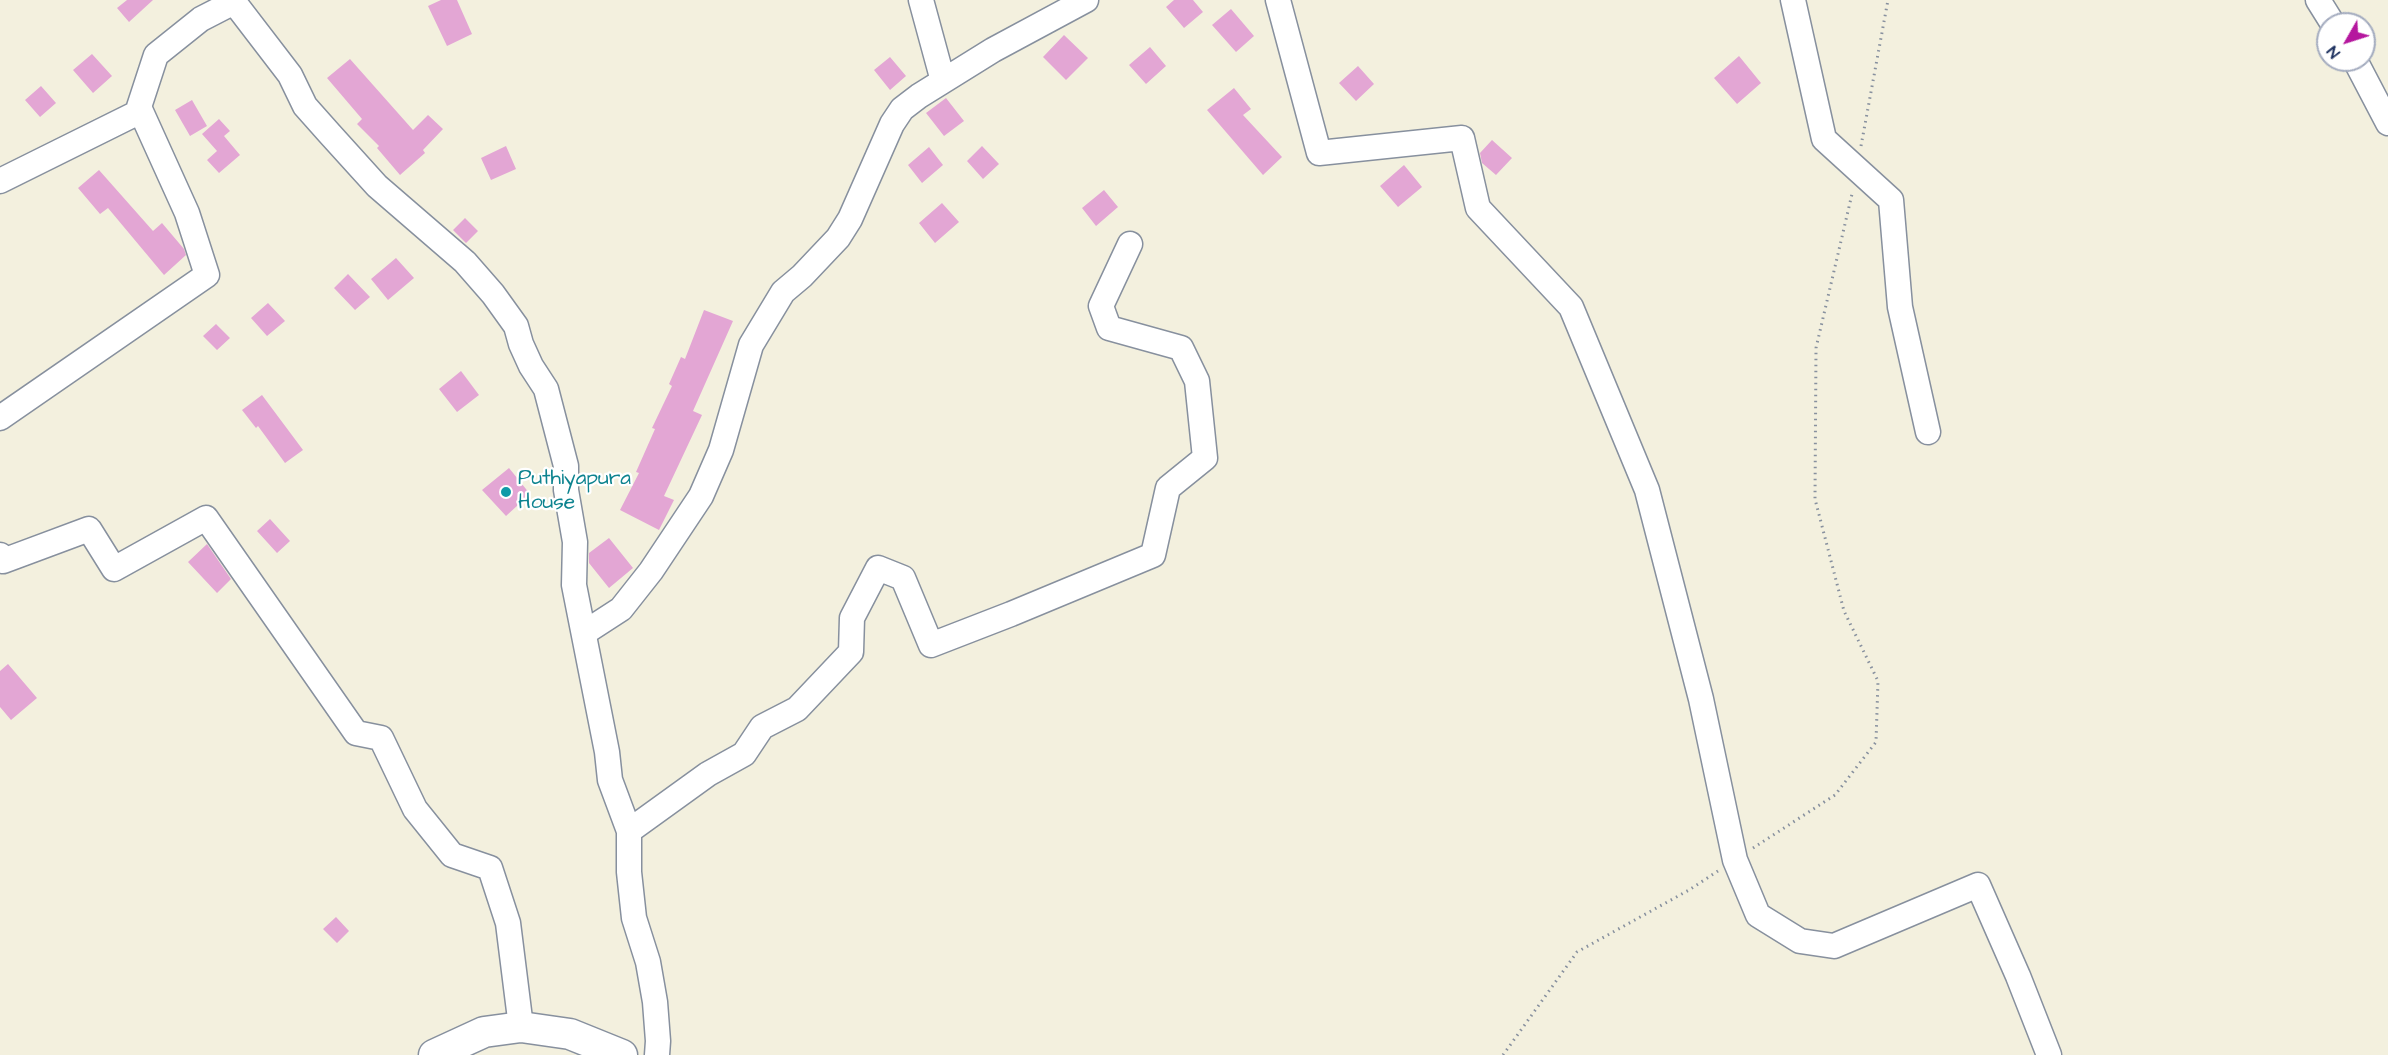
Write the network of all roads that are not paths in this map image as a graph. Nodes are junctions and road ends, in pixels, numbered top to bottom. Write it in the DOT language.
graph roads {
  1 [pos="234,0"];
  2 [pos="921,0"];
  3 [pos="1086,0"];
  4 [pos="1278,0"];
  5 [pos="1793,0"];
  6 [pos="2361,72"];
  7 [pos="943,81"];
  8 [pos="141,111"];
  9 [pos="2388,123"];
  10 [pos="0,182"];
  11 [pos="1130,244"];
  12 [pos="0,418"];
  13 [pos="1928,432"];
  14 [pos="1,559"];
  15 [pos="584,633"];
  16 [pos="629,831"];
  17 [pos="521,1027"];
  18 [pos="434,1055"];
  19 [pos="622,1055"];
  20 [pos="657,1055"];
  21 [pos="2049,1055"];
  1 -- 8 [label="street"];
  1 -- 15 [label="street"];
  2 -- 7 [label="street"];
  3 -- 7 [label="street"];
  4 -- 21 [label="street"];
  5 -- 13 [label="street"];
  6 -- 9 [label="street"];
  7 -- 15 [label="street"];
  8 -- 10 [label="street"];
  8 -- 12 [label="street"];
  11 -- 16 [label="street"];
  14 -- 17 [label="street"];
  15 -- 16 [label="street"];
  16 -- 20 [label="street"];
  17 -- 18 [label="main road"];
  17 -- 19 [label="main road"];
}
